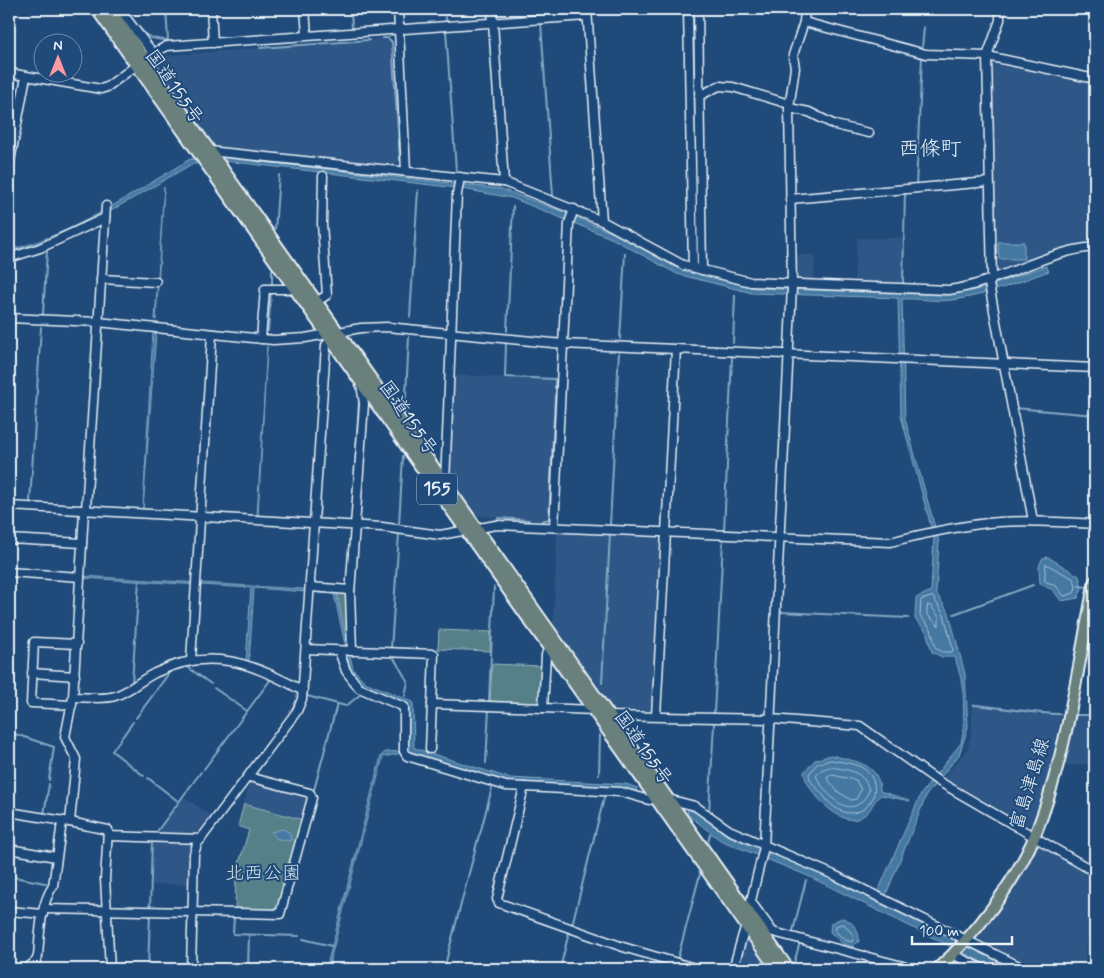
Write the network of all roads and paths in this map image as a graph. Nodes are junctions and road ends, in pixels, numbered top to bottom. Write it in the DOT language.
graph roads {
  1 [pos="97,9"];
  2 [pos="110,9"];
  3 [pos="122,9"];
  4 [pos="211,9"];
  5 [pos="305,9"];
  6 [pos="398,9"];
  7 [pos="492,9"];
  8 [pos="688,9"];
  9 [pos="698,9"];
  10 [pos="805,9"];
  11 [pos="1000,9"];
  12 [pos="587,12"];
  13 [pos="492,22"];
  14 [pos="804,22"];
  15 [pos="399,29"];
  16 [pos="306,35"];
  17 [pos="213,43"];
  18 [pos="987,56"];
  19 [pos="144,59"];
  20 [pos="9,73"];
  21 [pos="26,76"];
  22 [pos="1095,79"];
  23 [pos="699,96"];
  24 [pos="789,106"];
  25 [pos="869,133"];
  26 [pos="209,151"];
  27 [pos="9,167"];
  28 [pos="406,171"];
  29 [pos="323,176"];
  30 [pos="460,178"];
  31 [pos="504,182"];
  32 [pos="990,182"];
  33 [pos="790,199"];
  34 [pos="572,212"];
  35 [pos="602,221"];
  36 [pos="1095,247"];
  37 [pos="9,258"];
  38 [pos="698,269"];
  39 [pos="101,279"];
  40 [pos="156,282"];
  41 [pos="990,282"];
  42 [pos="792,285"];
  43 [pos="297,289"];
  44 [pos="316,302"];
  45 [pos="10,318"];
  46 [pos="98,322"];
  47 [pos="449,332"];
  48 [pos="212,335"];
  49 [pos="331,335"];
  50 [pos="261,340"];
  51 [pos="564,344"];
  52 [pos="676,349"];
  53 [pos="789,354"];
  54 [pos="1003,364"];
  55 [pos="1095,368"];
  56 [pos="361,381"];
  57 [pos="445,483"];
  58 [pos="9,506"];
  59 [pos="85,510"];
  60 [pos="200,516"];
  61 [pos="1033,521"];
  62 [pos="314,523"];
  63 [pos="1095,524"];
  64 [pos="355,525"];
  65 [pos="554,527"];
  66 [pos="472,530"];
  67 [pos="666,532"];
  68 [pos="780,537"];
  69 [pos="9,539"];
  70 [pos="82,543"];
  71 [pos="9,572"];
  72 [pos="80,577"];
  73 [pos="1095,581"];
  74 [pos="310,590"];
  75 [pos="350,590"];
  76 [pos="77,644"];
  77 [pos="548,647"];
  78 [pos="306,649"];
  79 [pos="346,651"];
  80 [pos="191,660"];
  81 [pos="32,673"];
  82 [pos="75,676"];
  83 [pos="302,690"];
  84 [pos="73,701"];
  85 [pos="432,704"];
  86 [pos="543,708"];
  87 [pos="595,710"];
  88 [pos="609,716"];
  89 [pos="656,716"];
  90 [pos="771,719"];
  91 [pos="430,749"];
  92 [pos="249,777"];
  93 [pos="524,787"];
  94 [pos="662,798"];
  95 [pos="9,812"];
  96 [pos="66,822"];
  97 [pos="108,836"];
  98 [pos="1034,837"];
  99 [pos="201,839"];
  100 [pos="764,847"];
  101 [pos="9,849"];
  102 [pos="56,858"];
  103 [pos="1095,866"];
  104 [pos="9,911"];
  105 [pos="44,911"];
  106 [pos="106,911"];
  107 [pos="193,913"];
  108 [pos="748,913"];
  109 [pos="966,940"];
  110 [pos="954,955"];
  111 [pos="26,969"];
  112 [pos="110,969"];
  113 [pos="191,969"];
  114 [pos="698,969"];
  115 [pos="733,969"];
  116 [pos="777,969"];
  117 [pos="788,969"];
  118 [pos="914,969"];
  119 [pos="937,969"];
  120 [pos="983,969"];
  121 [pos="1025,969"];
  1 -- 19 [label="highway, 国道155号 / 155"];
  2 -- 19 [label="highway, 国道155号 / 155"];
  3 -- 19 [label="street"];
  4 -- 17 [label="street"];
  5 -- 16 [label="street"];
  6 -- 15 [label="street"];
  7 -- 13 [label="street"];
  8 -- 38 [label="street"];
  9 -- 23 [label="street"];
  10 -- 14 [label="street"];
  11 -- 18 [label="street"];
  12 -- 13 [label="street"];
  12 -- 35 [label="street"];
  13 -- 15 [label="street"];
  13 -- 31 [label="street"];
  14 -- 18 [label="street"];
  14 -- 24 [label="street"];
  15 -- 16 [label="street"];
  15 -- 28 [label="street"];
  16 -- 17 [label="street"];
  17 -- 19 [label="street"];
  18 -- 22 [label="street"];
  18 -- 32 [label="street"];
  19 -- 21 [label="street"];
  19 -- 26 [label="highway, 国道155号 / 155"];
  19 -- 43 [label="highway, 国道155号 / 155"];
  20 -- 21 [label="street"];
  21 -- 27 [label="street"];
  23 -- 24 [label="street"];
  23 -- 38 [label="street"];
  24 -- 25 [label="street"];
  24 -- 33 [label="street"];
  26 -- 28 [label="street"];
  26 -- 44 [label="highway, 国道155号 / 155"];
  28 -- 30 [label="street"];
  29 -- 44 [label="street"];
  30 -- 31 [label="street"];
  30 -- 47 [label="street"];
  31 -- 34 [label="street"];
  32 -- 33 [label="street"];
  32 -- 41 [label="street"];
  33 -- 42 [label="street"];
  34 -- 35 [label="street"];
  34 -- 51 [label="street"];
  35 -- 38 [label="street"];
  36 -- 41 [label="street"];
  37 -- 39 [label="street"];
  38 -- 42 [label="street"];
  39 -- 40 [label="street"];
  39 -- 46 [label="street"];
  41 -- 42 [label="street"];
  41 -- 54 [label="street"];
  42 -- 53 [label="street"];
  43 -- 49 [label="highway, 国道155号 / 155"];
  43 -- 50 [label="street"];
  44 -- 49 [label="highway, 国道155号 / 155"];
  45 -- 46 [label="street"];
  46 -- 48 [label="street"];
  46 -- 59 [label="street"];
  47 -- 49 [label="street"];
  47 -- 51 [label="street"];
  47 -- 57 [label="street"];
  48 -- 50 [label="street"];
  48 -- 60 [label="street"];
  49 -- 50 [label="street"];
  49 -- 56 [label="highway, 国道155号 / 155"];
  49 -- 57 [label="highway, 国道155号 / 155"];
  49 -- 62 [label="street"];
  51 -- 52 [label="street"];
  51 -- 65 [label="street"];
  52 -- 53 [label="street"];
  52 -- 67 [label="street"];
  53 -- 54 [label="street"];
  53 -- 68 [label="street"];
  54 -- 55 [label="street"];
  54 -- 61 [label="street"];
  56 -- 64 [label="street"];
  56 -- 66 [label="highway, 国道155号 / 155"];
  57 -- 66 [label="highway, 国道155号 / 155"];
  58 -- 59 [label="street"];
  59 -- 60 [label="street"];
  59 -- 70 [label="street"];
  60 -- 62 [label="street"];
  60 -- 80 [label="street"];
  61 -- 63 [label="street"];
  61 -- 68 [label="street"];
  62 -- 64 [label="street"];
  62 -- 74 [label="street"];
  64 -- 66 [label="street"];
  64 -- 75 [label="street"];
  65 -- 66 [label="street"];
  65 -- 67 [label="street"];
  66 -- 77 [label="highway, 国道155号 / 155"];
  66 -- 88 [label="highway, 国道155号 / 155"];
  67 -- 68 [label="street"];
  67 -- 89 [label="street"];
  68 -- 90 [label="street"];
  69 -- 70 [label="street"];
  70 -- 72 [label="street"];
  71 -- 72 [label="street"];
  72 -- 76 [label="street"];
  73 -- 98 [label="main road, 富島津島線"];
  74 -- 75 [label="street"];
  74 -- 78 [label="street"];
  75 -- 79 [label="street"];
  76 -- 81 [label="street"];
  76 -- 82 [label="street"];
  77 -- 86 [label="street"];
  77 -- 87 [label="highway, 国道155号 / 155"];
  78 -- 79 [label="street"];
  78 -- 83 [label="street"];
  79 -- 85 [label="street"];
  79 -- 93 [label="street"];
  80 -- 83 [label="street"];
  80 -- 84 [label="street"];
  81 -- 82 [label="street"];
  81 -- 84 [label="street"];
  82 -- 84 [label="street"];
  83 -- 92 [label="street"];
  84 -- 96 [label="street"];
  85 -- 86 [label="street"];
  85 -- 91 [label="street"];
  86 -- 87 [label="street"];
  87 -- 94 [label="highway, 国道155号 / 155"];
  88 -- 89 [label="street"];
  88 -- 94 [label="highway, 国道155号 / 155"];
  89 -- 90 [label="street"];
  90 -- 98 [label="street"];
  90 -- 100 [label="street"];
  92 -- 99 [label="street"];
  92 -- 107 [label="street"];
  93 -- 94 [label="street"];
  93 -- 114 [label="street"];
  94 -- 100 [label="street"];
  94 -- 108 [label="highway, 国道155号 / 155"];
  95 -- 96 [label="street"];
  96 -- 97 [label="street"];
  96 -- 102 [label="street"];
  97 -- 99 [label="street"];
  97 -- 106 [label="street"];
  98 -- 103 [label="street"];
  98 -- 109 [label="main road, 富島津島線"];
  99 -- 107 [label="street"];
  100 -- 108 [label="street"];
  100 -- 109 [label="street"];
  101 -- 102 [label="street"];
  102 -- 105 [label="street"];
  104 -- 105 [label="street"];
  105 -- 106 [label="street"];
  105 -- 111 [label="street"];
  106 -- 107 [label="street"];
  106 -- 112 [label="street"];
  107 -- 113 [label="street"];
  108 -- 115 [label="street"];
  108 -- 116 [label="highway, 国道155号 / 155"];
  108 -- 117 [label="highway, 国道155号 / 155"];
  108 -- 118 [label="street"];
  109 -- 110 [label="main road, 富島津島線"];
  109 -- 121 [label="street"];
  110 -- 119 [label="main road, 富島津島線"];
  110 -- 120 [label="street"];
}
